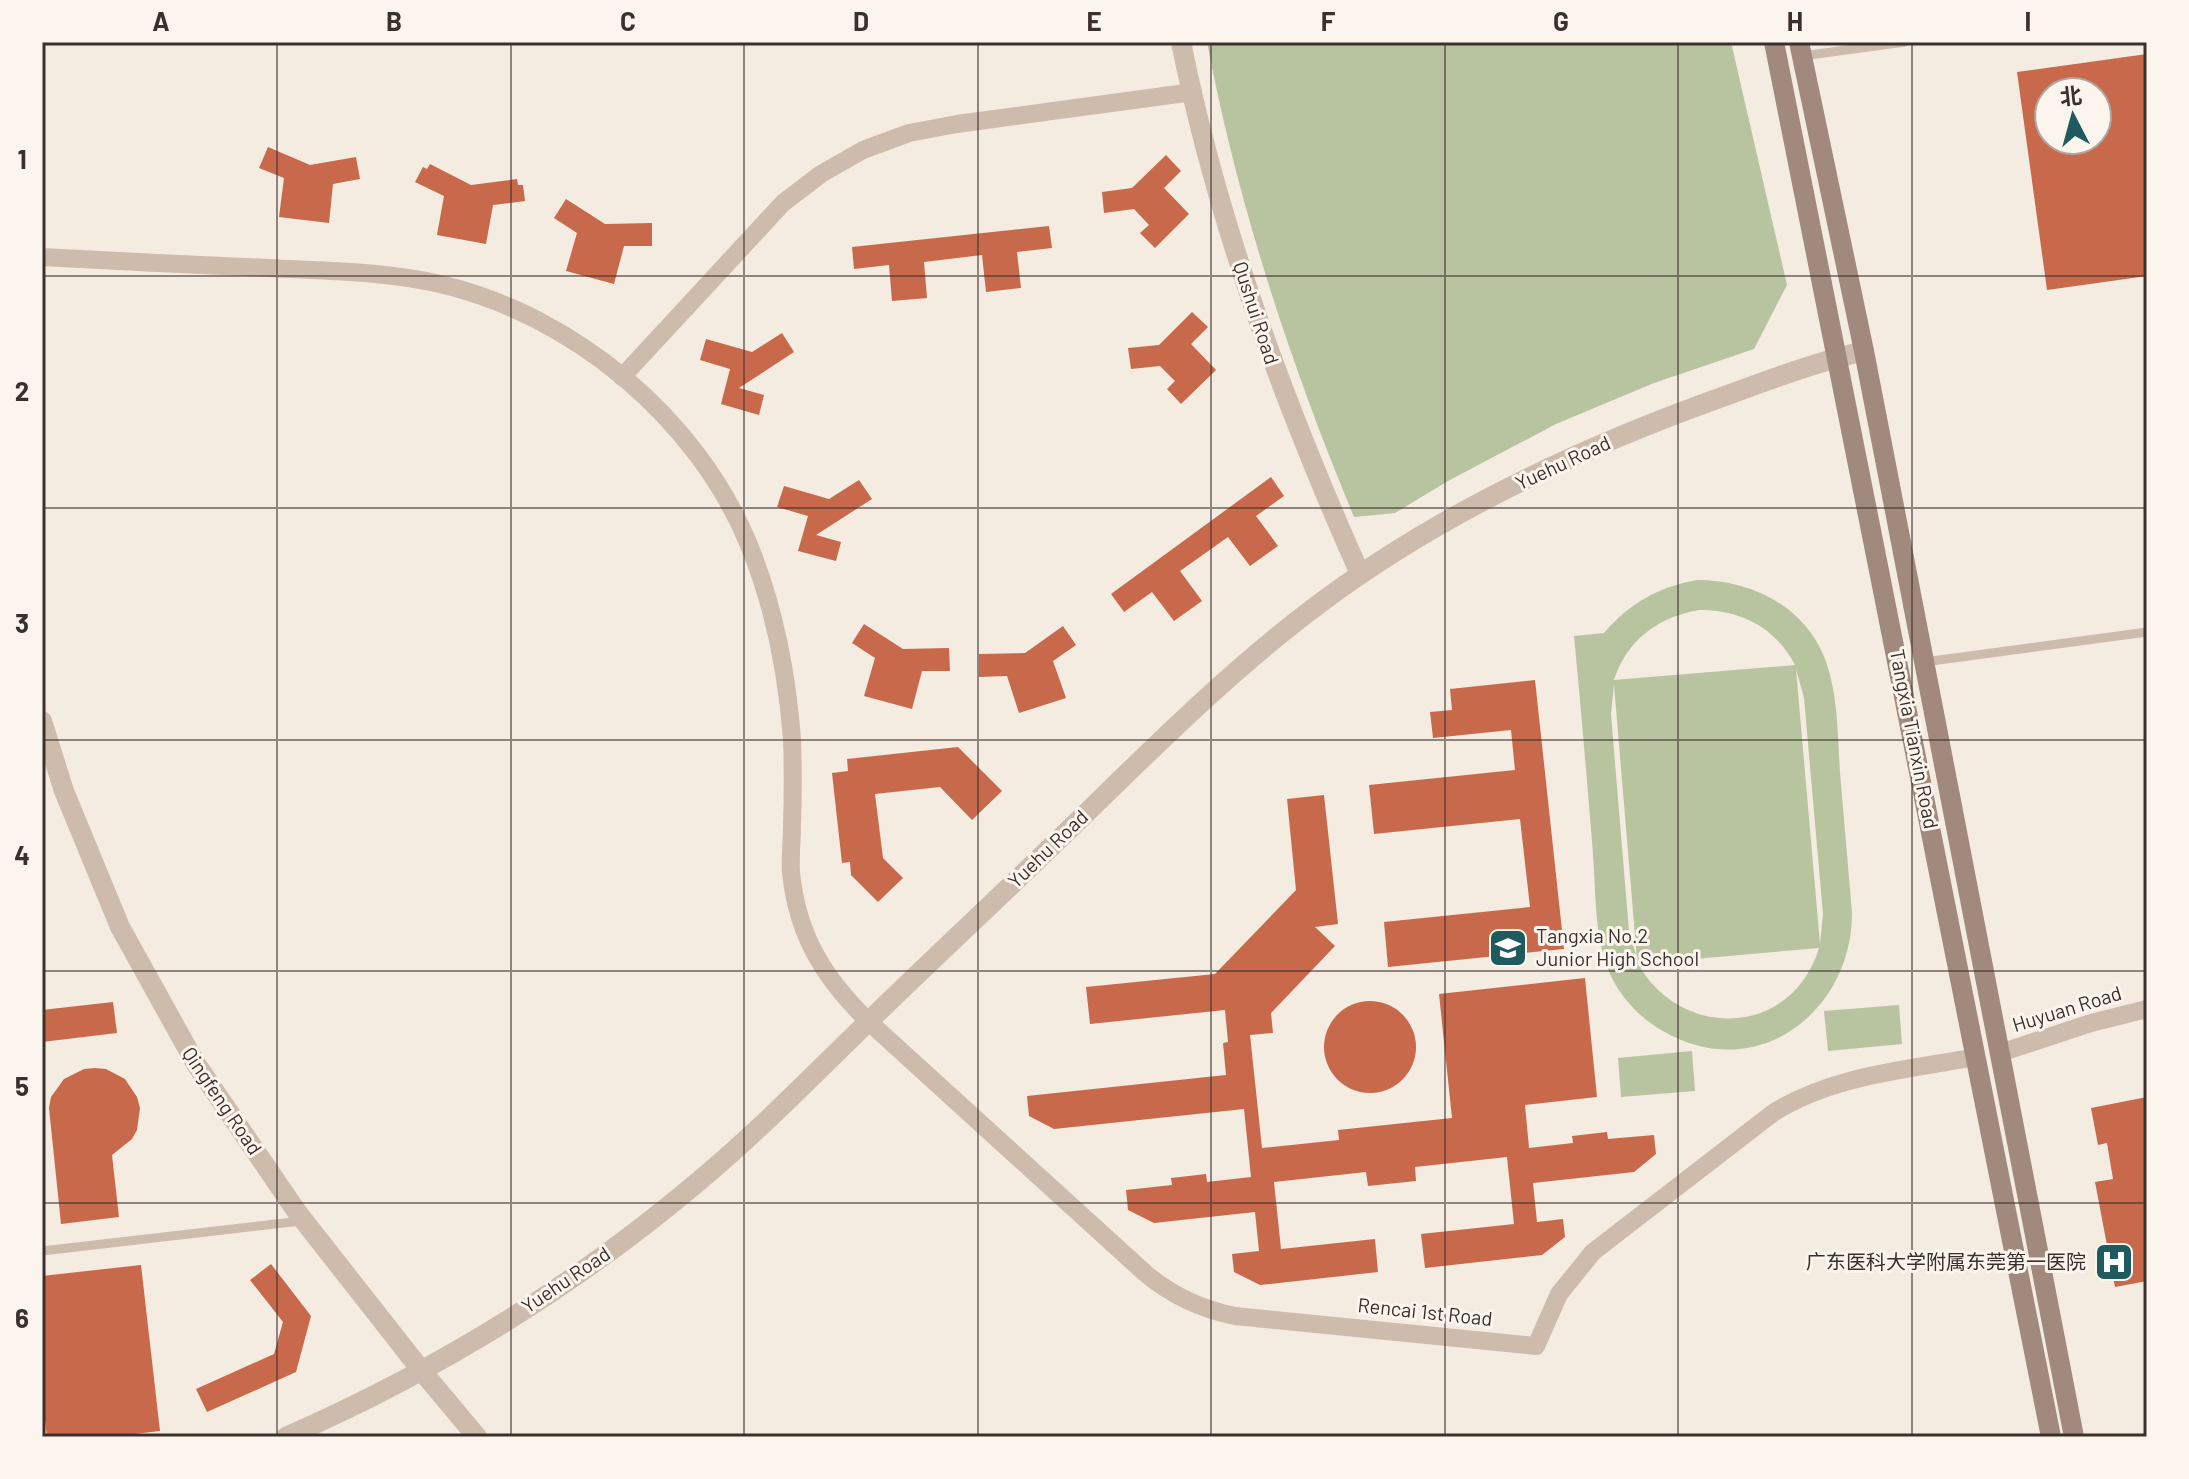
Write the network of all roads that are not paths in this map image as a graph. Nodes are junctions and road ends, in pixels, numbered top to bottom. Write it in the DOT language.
graph roads {
  1 [pos="1181,42"];
  2 [pos="1774,42"];
  3 [pos="1905,42"];
  4 [pos="1801,49"];
  5 [pos="1193,92"];
  6 [pos="42,257"];
  7 [pos="1864,351"];
  8 [pos="1838,357"];
  9 [pos="622,377"];
  10 [pos="1360,574"];
  11 [pos="2147,632"];
  12 [pos="1924,662"];
  13 [pos="42,721"];
  14 [pos="2147,1009"];
  15 [pos="868,1021"];
  16 [pos="2000,1053"];
  17 [pos="1976,1057"];
  18 [pos="304,1221"];
  19 [pos="42,1251"];
  20 [pos="421,1370"];
  21 [pos="286,1437"];
  22 [pos="477,1437"];
  23 [pos="2051,1437"];
  24 [pos="2074,1437"];
  1 -- 5 [label="street, Qushui Road"];
  2 -- 8 [label="main road, Tangxia Tianxin Road"];
  3 -- 4 [label="lane"];
  4 -- 7 [label="main road, Tangxia Tianxin Road"];
  5 -- 9 [label="street"];
  5 -- 10 [label="street, Qushui Road"];
  6 -- 9 [label="street"];
  7 -- 8 [label="street, Yuehu Road"];
  7 -- 12 [label="main road, Tangxia Tianxin Road"];
  8 -- 10 [label="street, Yuehu Road"];
  8 -- 17 [label="main road, Tangxia Tianxin Road"];
  9 -- 15 [label="street"];
  10 -- 15 [label="street, Yuehu Road"];
  11 -- 12 [label="lane"];
  12 -- 16 [label="main road, Tangxia Tianxin Road"];
  13 -- 18 [label="street, Qingfeng Road"];
  14 -- 16 [label="street, Huyuan Road"];
  15 -- 17 [label="street, Rencai 1st Road"];
  15 -- 20 [label="street, Yuehu Road"];
  16 -- 24 [label="main road, Tangxia Tianxin Road"];
  17 -- 23 [label="main road, Tangxia Tianxin Road"];
  18 -- 19 [label="lane"];
  18 -- 20 [label="street, Qingfeng Road"];
  20 -- 21 [label="street, Yuehu Road"];
  20 -- 22 [label="street, Qingfeng Road"];
}
